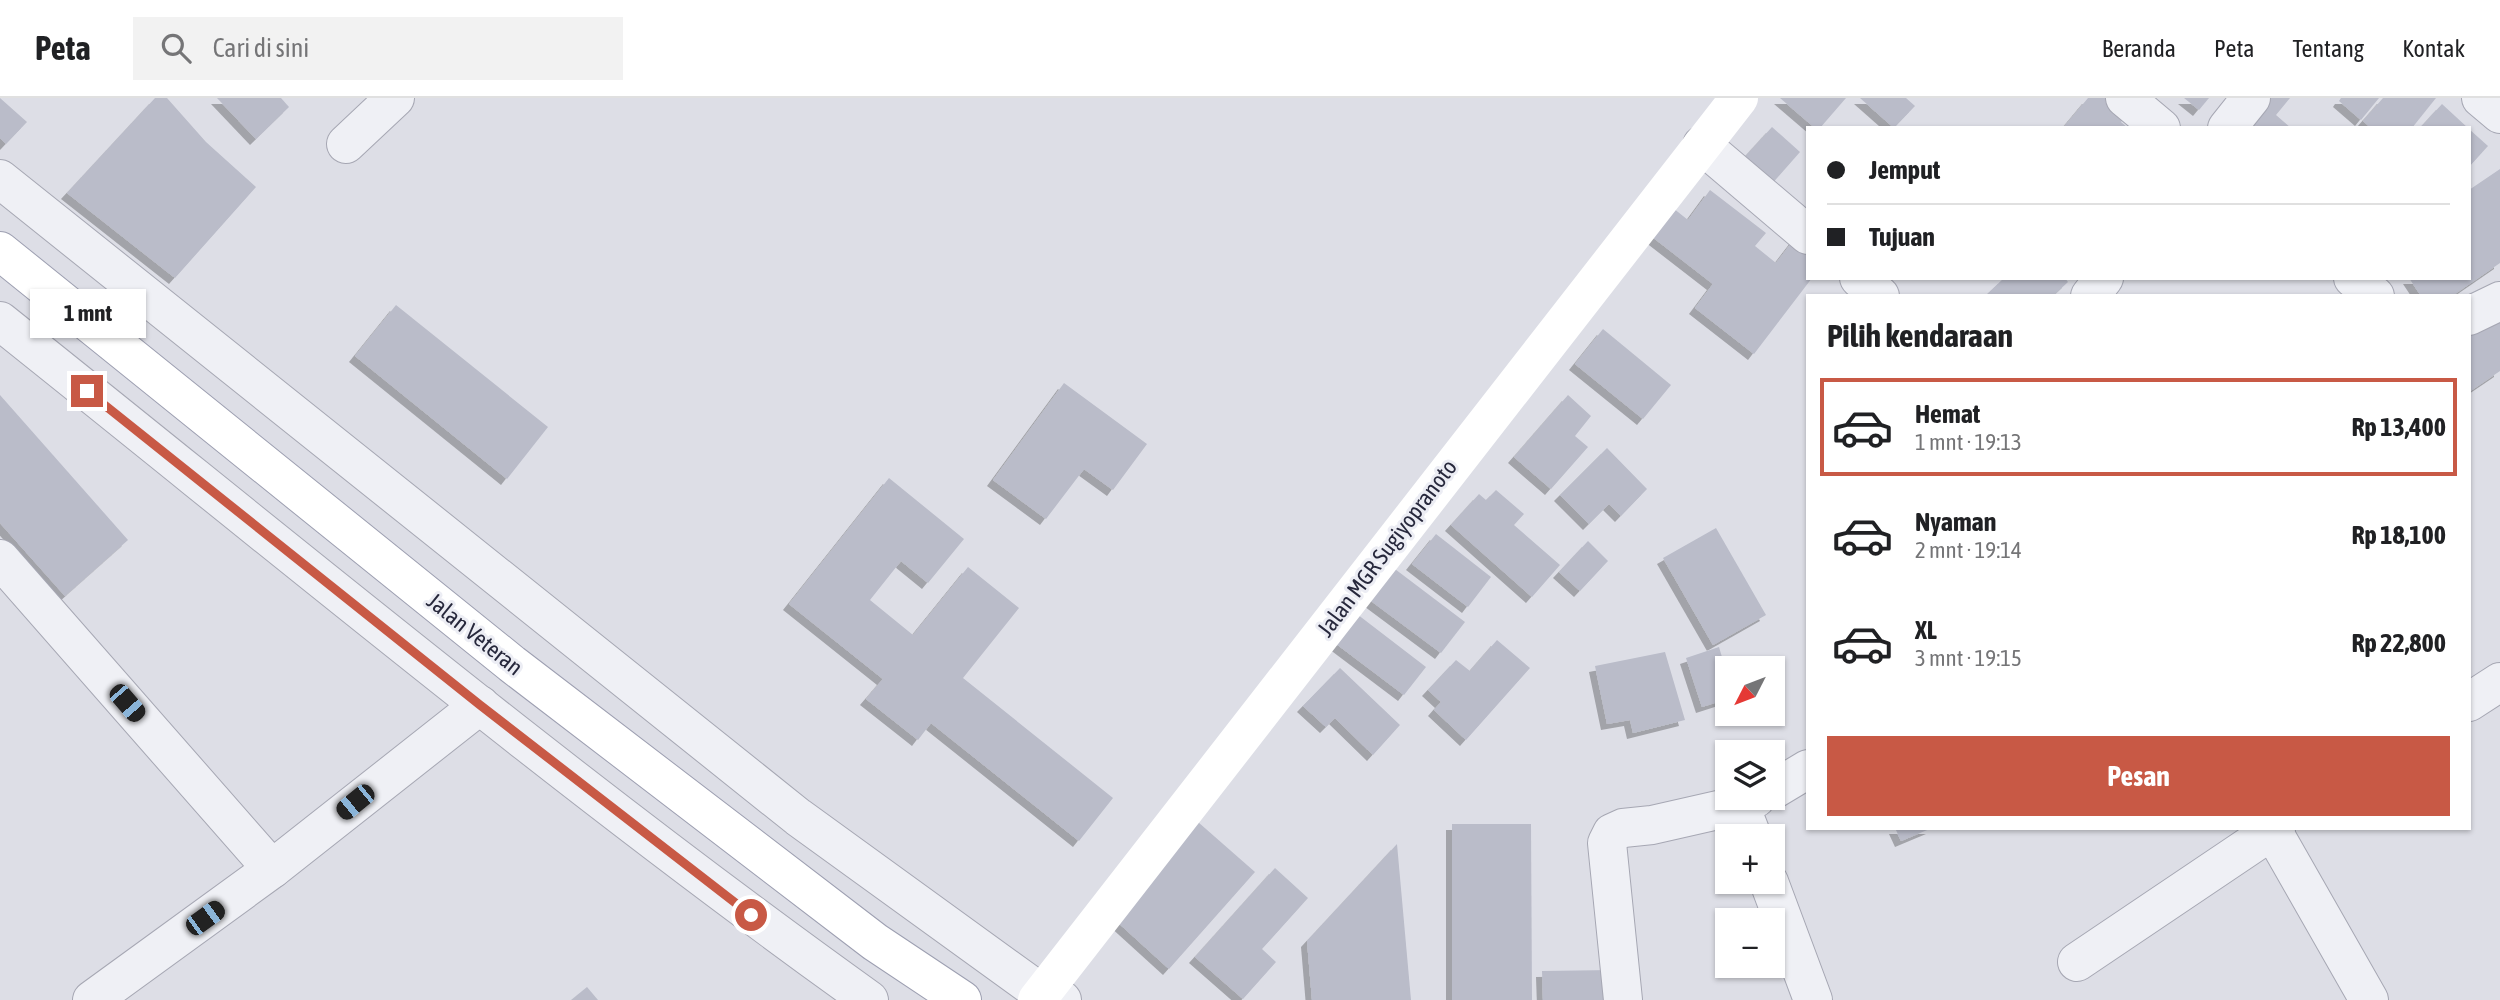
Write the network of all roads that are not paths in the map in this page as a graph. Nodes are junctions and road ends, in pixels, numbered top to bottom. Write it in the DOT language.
graph roads {
  1 [pos="395,98"];
  2 [pos="1739,98"];
  3 [pos="2125,98"];
  4 [pos="2250,98"];
  5 [pos="2481,98"];
  6 [pos="2500,114"];
  7 [pos="2159,126"];
  8 [pos="2229,126"];
  9 [pos="346,144"];
  10 [pos="1702,145"];
  11 [pos="0,179"];
  12 [pos="1806,233"];
  13 [pos="0,251"];
  14 [pos="1861,280"];
  15 [pos="2102,280"];
  16 [pos="2355,280"];
  17 [pos="1878,294"];
  18 [pos="2092,294"];
  19 [pos="2373,294"];
  20 [pos="2500,301"];
  21 [pos="2471,315"];
  22 [pos="0,321"];
  23 [pos="0,559"];
  24 [pos="2500,682"];
  25 [pos="2471,701"];
  26 [pos="480,705"];
  27 [pos="1806,770"];
  28 [pos="1785,785"];
  29 [pos="1738,810"];
  30 [pos="2270,830"];
  31 [pos="2274,830"];
  32 [pos="272,869"];
  33 [pos="1773,894"];
  34 [pos="2077,962"];
  35 [pos="1047,998"];
  36 [pos="92,1000"];
  37 [pos="869,1000"];
  38 [pos="962,1000"];
  39 [pos="1623,1000"];
  40 [pos="1813,1000"];
  41 [pos="2369,1000"];
  1 -- 9 [label="street"];
  2 -- 10 [label="main road, Jalan MGR Sugiyopranoto"];
  3 -- 7 [label="street"];
  4 -- 8 [label="street"];
  5 -- 6 [label="street"];
  10 -- 12 [label="street"];
  10 -- 35 [label="main road, Jalan MGR Sugiyopranoto"];
  11 -- 35 [label="street"];
  13 -- 38 [label="main road, Jalan Veteran"];
  14 -- 17 [label="street"];
  15 -- 18 [label="street"];
  16 -- 19 [label="street"];
  20 -- 21 [label="street"];
  22 -- 26 [label="street"];
  23 -- 32 [label="street"];
  24 -- 25 [label="street"];
  26 -- 32 [label="street"];
  26 -- 37 [label="street"];
  27 -- 28 [label="street"];
  29 -- 39 [label="street"];
  30 -- 34 [label="street"];
  31 -- 41 [label="street"];
  32 -- 36 [label="street"];
  33 -- 40 [label="street"];
}
